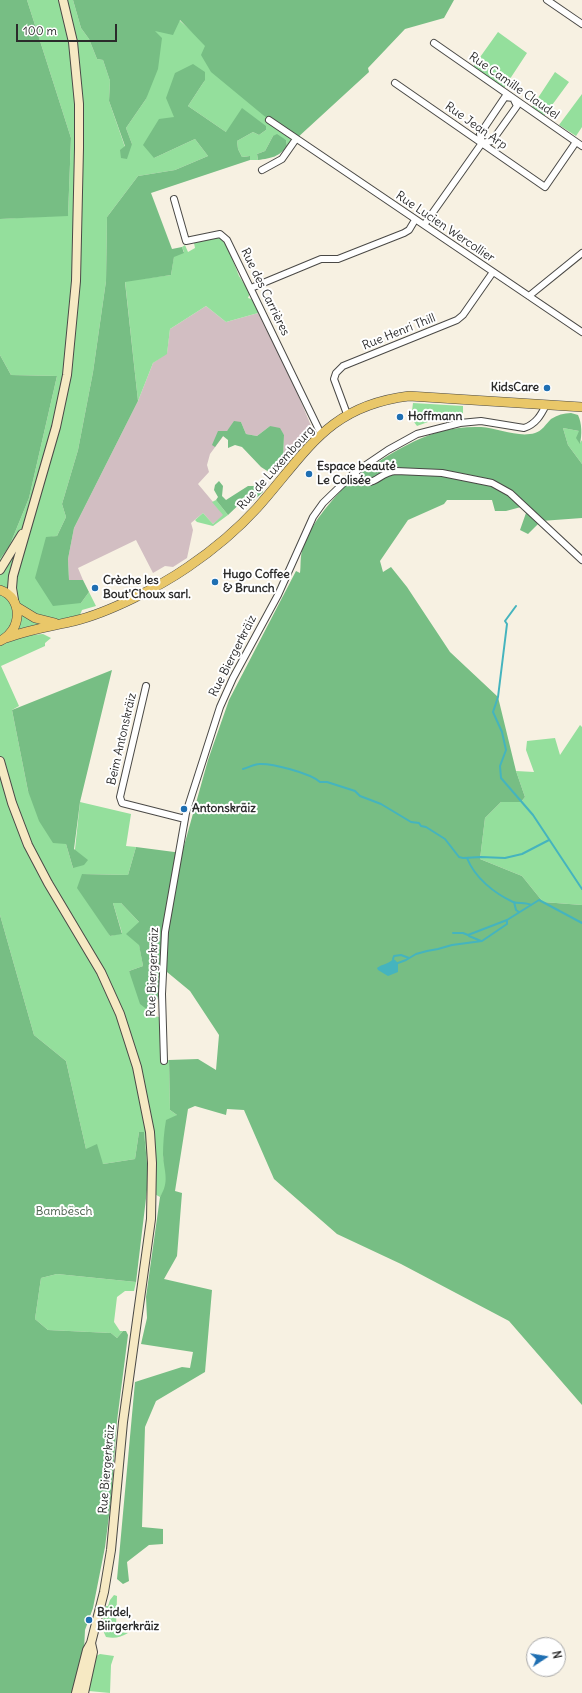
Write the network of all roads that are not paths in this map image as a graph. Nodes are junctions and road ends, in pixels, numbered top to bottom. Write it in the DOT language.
graph roads {
  1 [pos="63,0"];
  2 [pos="547,0"];
  3 [pos="582,24"];
  4 [pos="434,43"];
  5 [pos="394,83"];
  6 [pos="513,98"];
  7 [pos="269,120"];
  8 [pos="296,139"];
  9 [pos="576,142"];
  10 [pos="482,143"];
  11 [pos="582,146"];
  12 [pos="262,170"];
  13 [pos="174,199"];
  14 [pos="415,220"];
  15 [pos="424,226"];
  16 [pos="582,253"];
  17 [pos="493,272"];
  18 [pos="251,288"];
  19 [pos="529,296"];
  20 [pos="582,332"];
  21 [pos="546,405"];
  22 [pos="582,407"];
  23 [pos="347,414"];
  24 [pos="321,434"];
  25 [pos="354,473"];
  26 [pos="28,524"];
  27 [pos="582,560"];
  28 [pos="0,570"];
  29 [pos="0,590"];
  30 [pos="15,604"];
  31 [pos="56,624"];
  32 [pos="3,640"];
  33 [pos="146,686"];
  34 [pos="0,761"];
  35 [pos="185,819"];
  36 [pos="164,1061"];
  37 [pos="91,1643"];
  38 [pos="76,1693"];
  39 [pos="84,1693"];
  1 -- 26 [label="main road"];
  2 -- 3 [label="street"];
  4 -- 6 [label="street, Rue Camille Claudel"];
  5 -- 10 [label="street, Rue Jean Arp"];
  6 -- 9 [label="street, Rue Camille Claudel"];
  6 -- 10 [label="street"];
  6 -- 10 [label="street"];
  7 -- 8 [label="street, Rue Lucien Wercollier"];
  8 -- 12 [label="street"];
  8 -- 14 [label="street, Rue Lucien Wercollier"];
  9 -- 10 [label="street, Rue Jean Arp"];
  9 -- 11 [label="street, Rue Camille Claudel"];
  10 -- 15 [label="street"];
  13 -- 18 [label="street, Rue des Carrières"];
  14 -- 15 [label="street, Rue Lucien Wercollier"];
  14 -- 18 [label="street"];
  15 -- 17 [label="street, Rue Lucien Wercollier"];
  16 -- 19 [label="street"];
  17 -- 19 [label="street, Rue Lucien Wercollier"];
  17 -- 23 [label="street, Rue Henri Thill"];
  18 -- 24 [label="street, Rue des Carrières"];
  19 -- 20 [label="street, Rue Lucien Wercollier"];
  21 -- 22 [label="main road, Rue de Luxembourg"];
  21 -- 23 [label="main road, Rue de Luxembourg"];
  21 -- 25 [label="street, Rue Biergerkräiz"];
  23 -- 24 [label="main road, Rue de Luxembourg"];
  24 -- 31 [label="main road, Rue de Luxembourg"];
  25 -- 27 [label="street"];
  25 -- 35 [label="street, Rue Biergerkräiz"];
  26 -- 28 [label="main road"];
  26 -- 30 [label="main road"];
  29 -- 30 [label="main road, Rue de Luxembourg"];
  30 -- 31 [label="main road, Rue de Luxembourg"];
  30 -- 32 [label="main road"];
  31 -- 32 [label="main road, Rue de Luxembourg"];
  33 -- 35 [label="street, Beim Antonskräiz"];
  34 -- 37 [label="main road, Rue Biergerkräiz"];
  35 -- 36 [label="street, Rue Biergerkräiz"];
  37 -- 38 [label="main road, Rue Biergerkräiz"];
  37 -- 39 [label="main road, Rue Biergerkräiz"];
}
